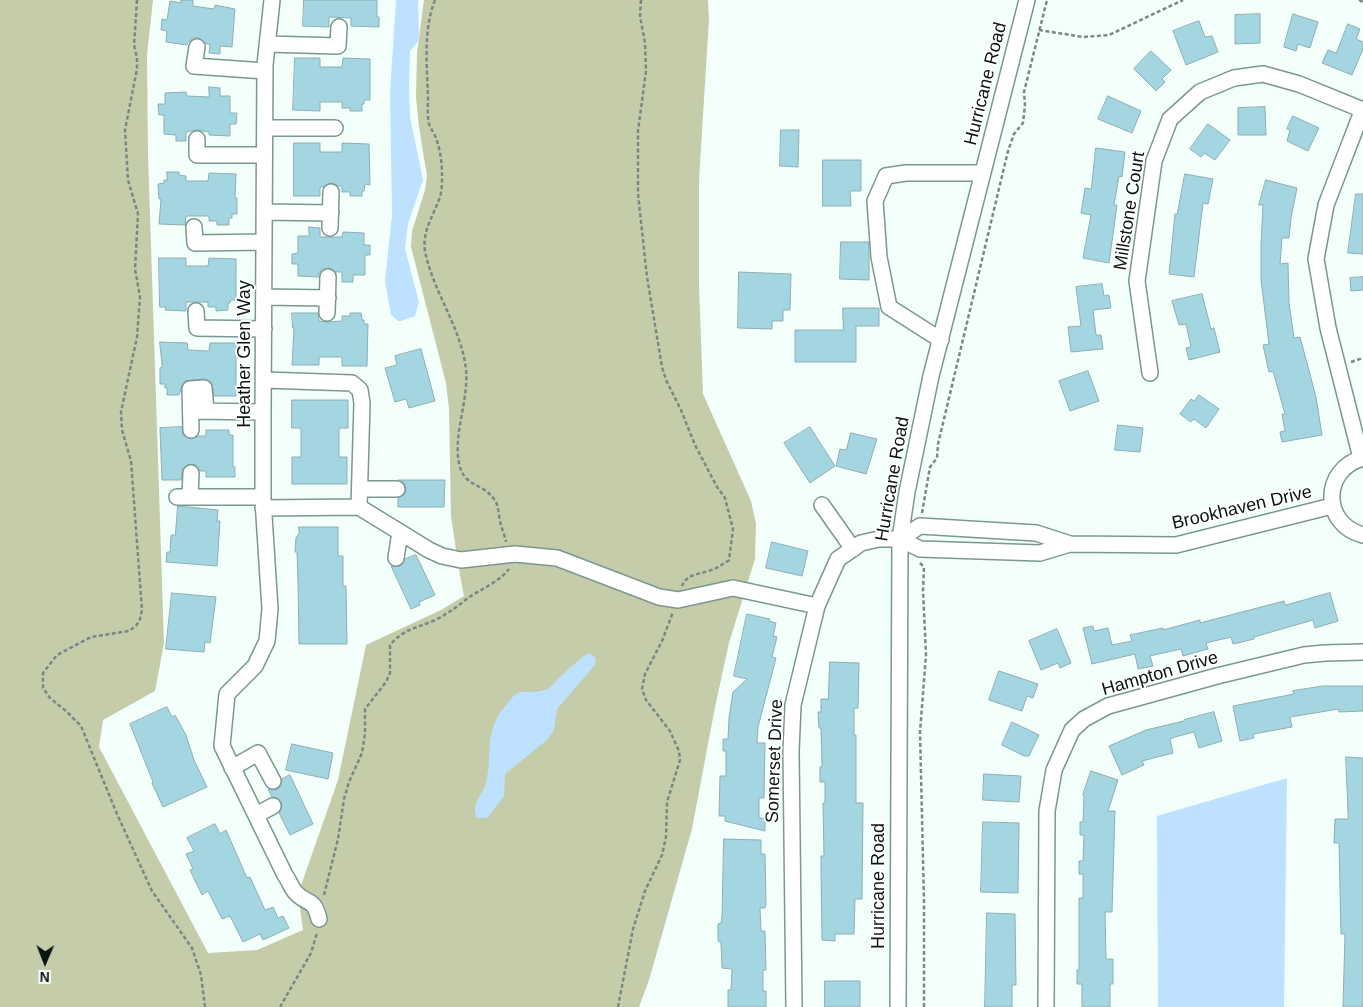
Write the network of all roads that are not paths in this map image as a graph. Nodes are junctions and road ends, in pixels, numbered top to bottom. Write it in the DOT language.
graph roads {
  1 [pos="272,0"];
  2 [pos="1027,0"];
  3 [pos="339,27"];
  4 [pos="267,44"];
  5 [pos="196,47"];
  6 [pos="265,71"];
  7 [pos="1363,109"];
  8 [pos="265,128"];
  9 [pos="335,128"];
  10 [pos="197,139"];
  11 [pos="264,155"];
  12 [pos="983,173"];
  13 [pos="332,192"];
  14 [pos="264,212"];
  15 [pos="331,213"];
  16 [pos="194,227"];
  17 [pos="330,228"];
  18 [pos="264,242"];
  19 [pos="328,277"];
  20 [pos="264,297"];
  21 [pos="196,311"];
  22 [pos="264,329"];
  23 [pos="941,340"];
  24 [pos="1150,373"];
  25 [pos="265,380"];
  26 [pos="263,412"];
  27 [pos="191,430"];
  28 [pos="1362,458"];
  29 [pos="191,473"];
  30 [pos="360,489"];
  31 [pos="397,489"];
  32 [pos="263,503"];
  33 [pos="822,505"];
  34 [pos="1332,506"];
  35 [pos="359,507"];
  36 [pos="400,532"];
  37 [pos="1363,535"];
  38 [pos="900,539"];
  39 [pos="1070,544"];
  40 [pos="853,550"];
  41 [pos="396,558"];
  42 [pos="817,606"];
  43 [pos="1363,652"];
  44 [pos="232,768"];
  45 [pos="273,781"];
  46 [pos="273,806"];
  47 [pos="256,815"];
  48 [pos="319,919"];
  49 [pos="794,1007"];
  50 [pos="898,1007"];
  51 [pos="1046,1007"];
  1 -- 4 [label="street, Heather Glen Way"];
  2 -- 12 [label="street, Hurricane Road"];
  3 -- 4 [label="street"];
  4 -- 6 [label="street, Heather Glen Way"];
  5 -- 6 [label="street"];
  6 -- 8 [label="street, Heather Glen Way"];
  7 -- 24 [label="street, Millstone Court"];
  7 -- 28 [label="street"];
  8 -- 9 [label="street"];
  8 -- 11 [label="street, Heather Glen Way"];
  10 -- 11 [label="street"];
  11 -- 14 [label="street, Heather Glen Way"];
  12 -- 23 [label="street, Hurricane Road"];
  12 -- 23 [label="street"];
  13 -- 15 [label="street"];
  14 -- 15 [label="street"];
  14 -- 18 [label="street, Heather Glen Way"];
  15 -- 17 [label="street"];
  16 -- 18 [label="street"];
  18 -- 20 [label="street, Heather Glen Way"];
  19 -- 20 [label="street"];
  20 -- 22 [label="street, Heather Glen Way"];
  21 -- 22 [label="street"];
  22 -- 25 [label="street, Heather Glen Way"];
  23 -- 38 [label="street, Hurricane Road"];
  25 -- 26 [label="street, Heather Glen Way"];
  25 -- 30 [label="street"];
  26 -- 27 [label="street"];
  26 -- 32 [label="street, Heather Glen Way"];
  28 -- 34 [label="street"];
  29 -- 32 [label="street"];
  30 -- 31 [label="street"];
  30 -- 35 [label="street"];
  32 -- 35 [label="street"];
  32 -- 44 [label="street, Heather Glen Way"];
  33 -- 40 [label="street"];
  34 -- 37 [label="street"];
  34 -- 39 [label="street, Brookhaven Drive"];
  35 -- 36 [label="street"];
  36 -- 41 [label="street"];
  36 -- 42 [label="street"];
  38 -- 39 [label="street, Brookhaven Drive"];
  38 -- 39 [label="street, Brookhaven Drive"];
  38 -- 40 [label="street, Somerset Drive"];
  38 -- 50 [label="street, Hurricane Road"];
  40 -- 42 [label="street, Somerset Drive"];
  42 -- 49 [label="street, Somerset Drive"];
  43 -- 51 [label="street, Hampton Drive"];
  44 -- 45 [label="street"];
  44 -- 47 [label="street"];
  46 -- 47 [label="street"];
  47 -- 48 [label="street"];
}
